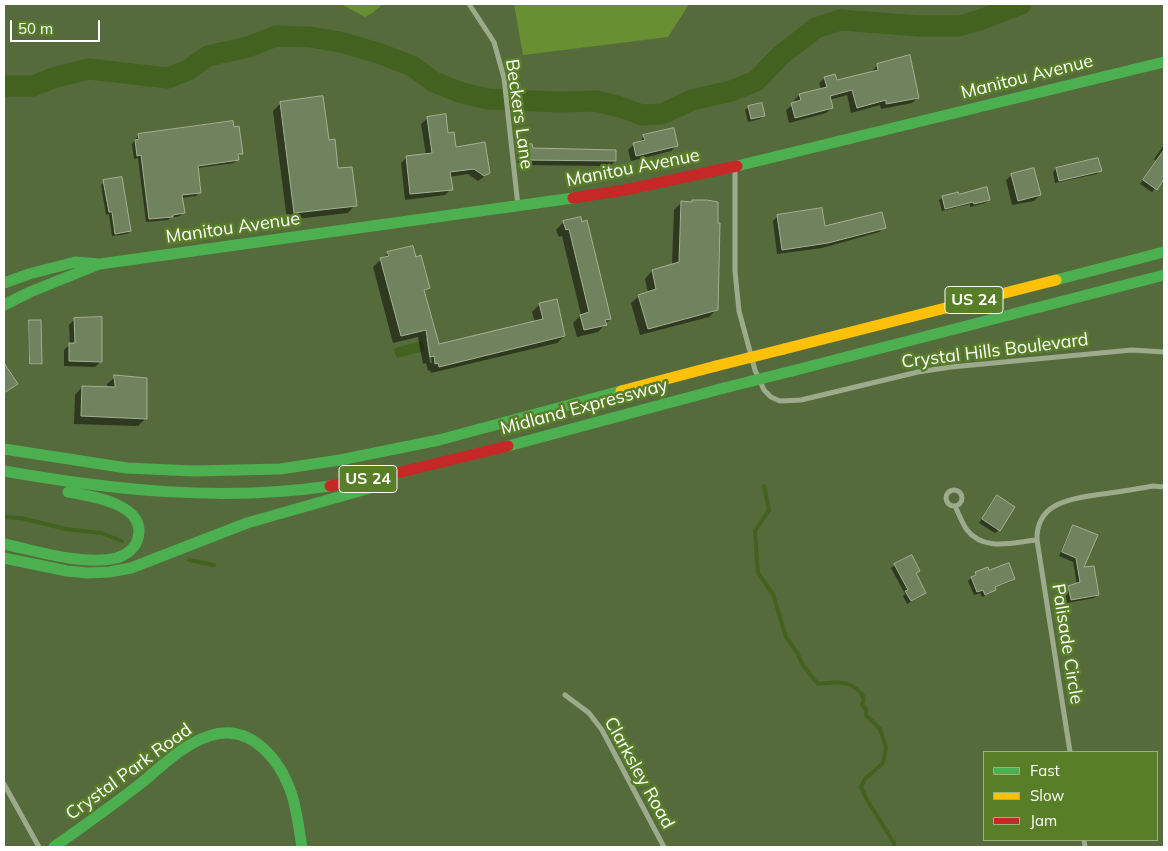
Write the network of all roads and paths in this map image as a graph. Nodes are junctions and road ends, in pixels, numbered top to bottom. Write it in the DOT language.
graph roads {
  1 [pos="469,4"];
  2 [pos="1164,62"];
  3 [pos="735,166"];
  4 [pos="518,206"];
  5 [pos="1164,252"];
  6 [pos="100,264"];
  7 [pos="1164,275"];
  8 [pos="5,283"];
  9 [pos="4,305"];
  10 [pos="1164,352"];
  11 [pos="532,440"];
  12 [pos="4,449"];
  13 [pos="4,471"];
  14 [pos="4,475"];
  15 [pos="1164,487"];
  16 [pos="955,506"];
  17 [pos="1037,540"];
  18 [pos="4,544"];
  19 [pos="4,558"];
  20 [pos="565,695"];
  21 [pos="1070,751"];
  22 [pos="4,784"];
  23 [pos="39,847"];
  24 [pos="54,847"];
  25 [pos="302,847"];
  26 [pos="664,847"];
  1 -- 4 [label="street, Beckers Lane"];
  2 -- 3 [label="main road, Manitou Avenue"];
  3 -- 4 [label="main road, Manitou Avenue"];
  3 -- 10 [label="street, Crystal Hills Boulevard"];
  4 -- 6 [label="main road, Manitou Avenue"];
  5 -- 12 [label="main road, Midland Expressway / US 24, bridge"];
  6 -- 8 [label="main road, Manitou Avenue"];
  6 -- 9 [label="main road, Manitou Avenue"];
  7 -- 11 [label="main road, Midland Expressway / US 24, bridge"];
  11 -- 13 [label="main road, Midland Expressway / US 24"];
  11 -- 19 [label="main road"];
  14 -- 18 [label="main road"];
  15 -- 17 [label="street, Palisade Circle"];
  16 -- 17 [label="street"];
  17 -- 21 [label="street, Palisade Circle"];
  20 -- 26 [label="street, Clarksley Road"];
  22 -- 23 [label="street"];
  24 -- 25 [label="main road, Crystal Park Road"];
}
